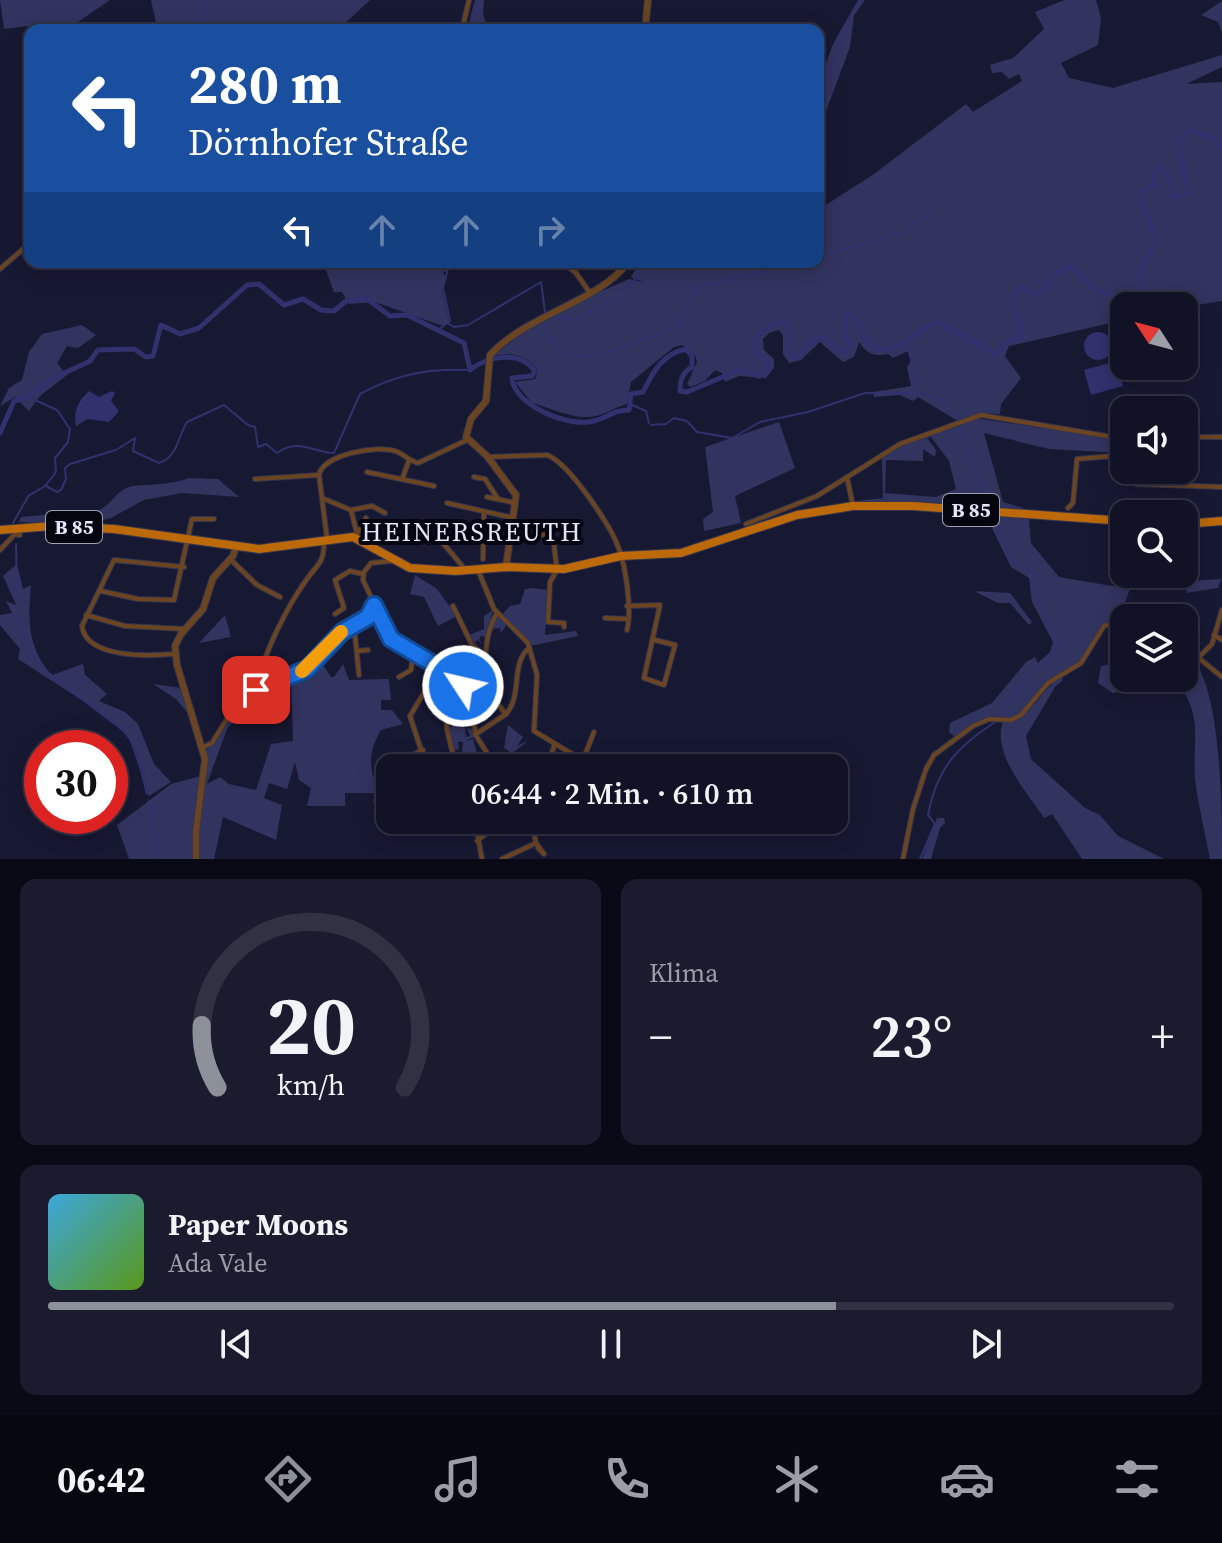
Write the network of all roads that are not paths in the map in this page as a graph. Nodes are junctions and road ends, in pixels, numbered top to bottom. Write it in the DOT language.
graph roads {
  1 [pos="469,0"];
  2 [pos="648,0"];
  3 [pos="463,24"];
  4 [pos="646,24"];
  5 [pos="24,248"];
  6 [pos="570,268"];
  7 [pos="621,268"];
  8 [pos="0,269"];
  9 [pos="590,293"];
  10 [pos="1198,437"];
  11 [pos="1222,437"];
  12 [pos="1110,438"];
  13 [pos="467,440"];
  14 [pos="1110,456"];
  15 [pos="488,457"];
  16 [pos="409,460"];
  17 [pos="367,472"];
  18 [pos="319,475"];
  19 [pos="474,477"];
  20 [pos="847,477"];
  21 [pos="402,478"];
  22 [pos="255,479"];
  23 [pos="1136,484"];
  24 [pos="434,486"];
  25 [pos="1222,487"];
  26 [pos="487,497"];
  27 [pos="322,498"];
  28 [pos="498,499"];
  29 [pos="447,503"];
  30 [pos="517,503"];
  31 [pos="853,506"];
  32 [pos="1068,508"];
  33 [pos="351,510"];
  34 [pos="484,512"];
  35 [pos="385,513"];
  36 [pos="366,518"];
  37 [pos="514,518"];
  38 [pos="214,519"];
  39 [pos="1110,520"];
  40 [pos="1222,521"];
  41 [pos="1198,523"];
  42 [pos="746,524"];
  43 [pos="552,529"];
  44 [pos="0,530"];
  45 [pos="359,535"];
  46 [pos="540,535"];
  47 [pos="553,535"];
  48 [pos="326,538"];
  49 [pos="189,541"];
  50 [pos="11,542"];
  51 [pos="442,542"];
  52 [pos="236,547"];
  53 [pos="0,550"];
  54 [pos="379,550"];
  55 [pos="621,556"];
  56 [pos="230,559"];
  57 [pos="483,559"];
  58 [pos="395,560"];
  59 [pos="371,563"];
  60 [pos="184,567"];
  61 [pos="506,567"];
  62 [pos="478,570"];
  63 [pos="557,570"];
  64 [pos="464,571"];
  65 [pos="363,574"];
  66 [pos="101,591"];
  67 [pos="280,597"];
  68 [pos="374,605"];
  69 [pos="453,606"];
  70 [pos="627,606"];
  71 [pos="1222,610"];
  72 [pos="497,613"];
  73 [pos="335,614"];
  74 [pos="86,615"];
  75 [pos="605,618"];
  76 [pos="628,619"];
  77 [pos="1110,623"];
  78 [pos="354,625"];
  79 [pos="564,627"];
  80 [pos="185,629"];
  81 [pos="1222,629"];
  82 [pos="627,630"];
  83 [pos="1215,632"];
  84 [pos="655,640"];
  85 [pos="1222,640"];
  86 [pos="529,648"];
  87 [pos="368,650"];
  88 [pos="357,651"];
  89 [pos="174,654"];
  90 [pos="413,654"];
  91 [pos="486,656"];
  92 [pos="1200,656"];
  93 [pos="438,669"];
  94 [pos="359,675"];
  95 [pos="399,677"];
  96 [pos="1222,677"];
  97 [pos="444,681"];
  98 [pos="259,688"];
  99 [pos="506,714"];
  100 [pos="594,732"];
  101 [pos="475,734"];
  102 [pos="555,744"];
  103 [pos="203,747"];
  104 [pos="423,750"];
  105 [pos="487,753"];
  106 [pos="414,754"];
  107 [pos="424,754"];
  108 [pos="453,754"];
  109 [pos="551,754"];
  110 [pos="572,754"];
  111 [pos="586,754"];
  112 [pos="476,834"];
  113 [pos="486,834"];
  114 [pos="534,834"];
  115 [pos="477,841"];
  116 [pos="509,857"];
  117 [pos="196,859"];
  118 [pos="482,859"];
  119 [pos="502,859"];
  120 [pos="903,859"];
  1 -- 3 [label="street"];
  2 -- 4 [label="street"];
  5 -- 8 [label="street"];
  6 -- 9 [label="street"];
  7 -- 9 [label="street"];
  9 -- 13 [label="street"];
  10 -- 11 [label="street"];
  12 -- 20 [label="street"];
  13 -- 15 [label="street"];
  13 -- 16 [label="street"];
  14 -- 32 [label="street"];
  15 -- 30 [label="street"];
  15 -- 55 [label="street"];
  16 -- 18 [label="street"];
  16 -- 21 [label="street"];
  17 -- 21 [label="street"];
  18 -- 22 [label="street"];
  18 -- 27 [label="street"];
  19 -- 28 [label="street"];
  20 -- 31 [label="street"];
  20 -- 42 [label="street"];
  21 -- 24 [label="street"];
  23 -- 25 [label="street"];
  26 -- 28 [label="street"];
  27 -- 33 [label="street"];
  27 -- 48 [label="street"];
  28 -- 30 [label="street"];
  29 -- 34 [label="street"];
  30 -- 37 [label="street"];
  31 -- 39 [label="main road, B 85"];
  31 -- 55 [label="main road, B 85"];
  33 -- 35 [label="street"];
  33 -- 45 [label="street"];
  34 -- 37 [label="street"];
  34 -- 57 [label="street"];
  36 -- 45 [label="street"];
  37 -- 61 [label="street"];
  38 -- 49 [label="street"];
  40 -- 41 [label="main road"];
  43 -- 47 [label="street"];
  44 -- 49 [label="main road, B 85"];
  45 -- 48 [label="main road, B 85"];
  45 -- 54 [label="main road, B 85"];
  46 -- 47 [label="street"];
  47 -- 63 [label="street"];
  48 -- 52 [label="main road, B 85"];
  48 -- 98 [label="street"];
  49 -- 52 [label="main road, B 85"];
  49 -- 60 [label="street"];
  50 -- 53 [label="street"];
  51 -- 64 [label="street"];
  52 -- 56 [label="street"];
  54 -- 58 [label="main road, B 85"];
  54 -- 59 [label="street"];
  55 -- 63 [label="main road, B 85"];
  55 -- 70 [label="street"];
  56 -- 67 [label="street"];
  56 -- 80 [label="street"];
  58 -- 59 [label="street"];
  58 -- 64 [label="main road, B 85"];
  59 -- 65 [label="street"];
  60 -- 66 [label="street"];
  60 -- 66 [label="street"];
  61 -- 62 [label="main road, B 85"];
  61 -- 63 [label="main road, B 85"];
  62 -- 64 [label="main road, B 85"];
  62 -- 72 [label="street"];
  63 -- 79 [label="street"];
  65 -- 68 [label="street"];
  65 -- 73 [label="street"];
  66 -- 74 [label="street"];
  68 -- 78 [label="street"];
  68 -- 90 [label="street"];
  69 -- 91 [label="street"];
  70 -- 76 [label="street"];
  70 -- 84 [label="street"];
  71 -- 83 [label="street"];
  72 -- 86 [label="street"];
  72 -- 91 [label="street"];
  74 -- 80 [label="street"];
  74 -- 89 [label="street"];
  75 -- 76 [label="street"];
  76 -- 82 [label="street"];
  77 -- 120 [label="street"];
  78 -- 88 [label="street"];
  78 -- 98 [label="street"];
  80 -- 89 [label="street"];
  81 -- 83 [label="street"];
  83 -- 85 [label="street"];
  83 -- 92 [label="street"];
  84 -- 84 [label="street"];
  86 -- 99 [label="street"];
  86 -- 102 [label="street"];
  87 -- 88 [label="street"];
  88 -- 94 [label="street"];
  89 -- 103 [label="street"];
  90 -- 93 [label="street"];
  90 -- 95 [label="street"];
  91 -- 99 [label="street"];
  92 -- 96 [label="street"];
  93 -- 97 [label="street"];
  93 -- 104 [label="street"];
  97 -- 101 [label="street"];
  97 -- 108 [label="street"];
  98 -- 103 [label="street"];
  99 -- 101 [label="street"];
  100 -- 111 [label="street"];
  101 -- 105 [label="street"];
  102 -- 109 [label="street"];
  102 -- 110 [label="street"];
  103 -- 117 [label="street"];
  104 -- 106 [label="street"];
  104 -- 107 [label="street"];
  112 -- 115 [label="street"];
  113 -- 115 [label="street"];
  114 -- 116 [label="street"];
  115 -- 118 [label="street"];
  116 -- 119 [label="street"];
}
